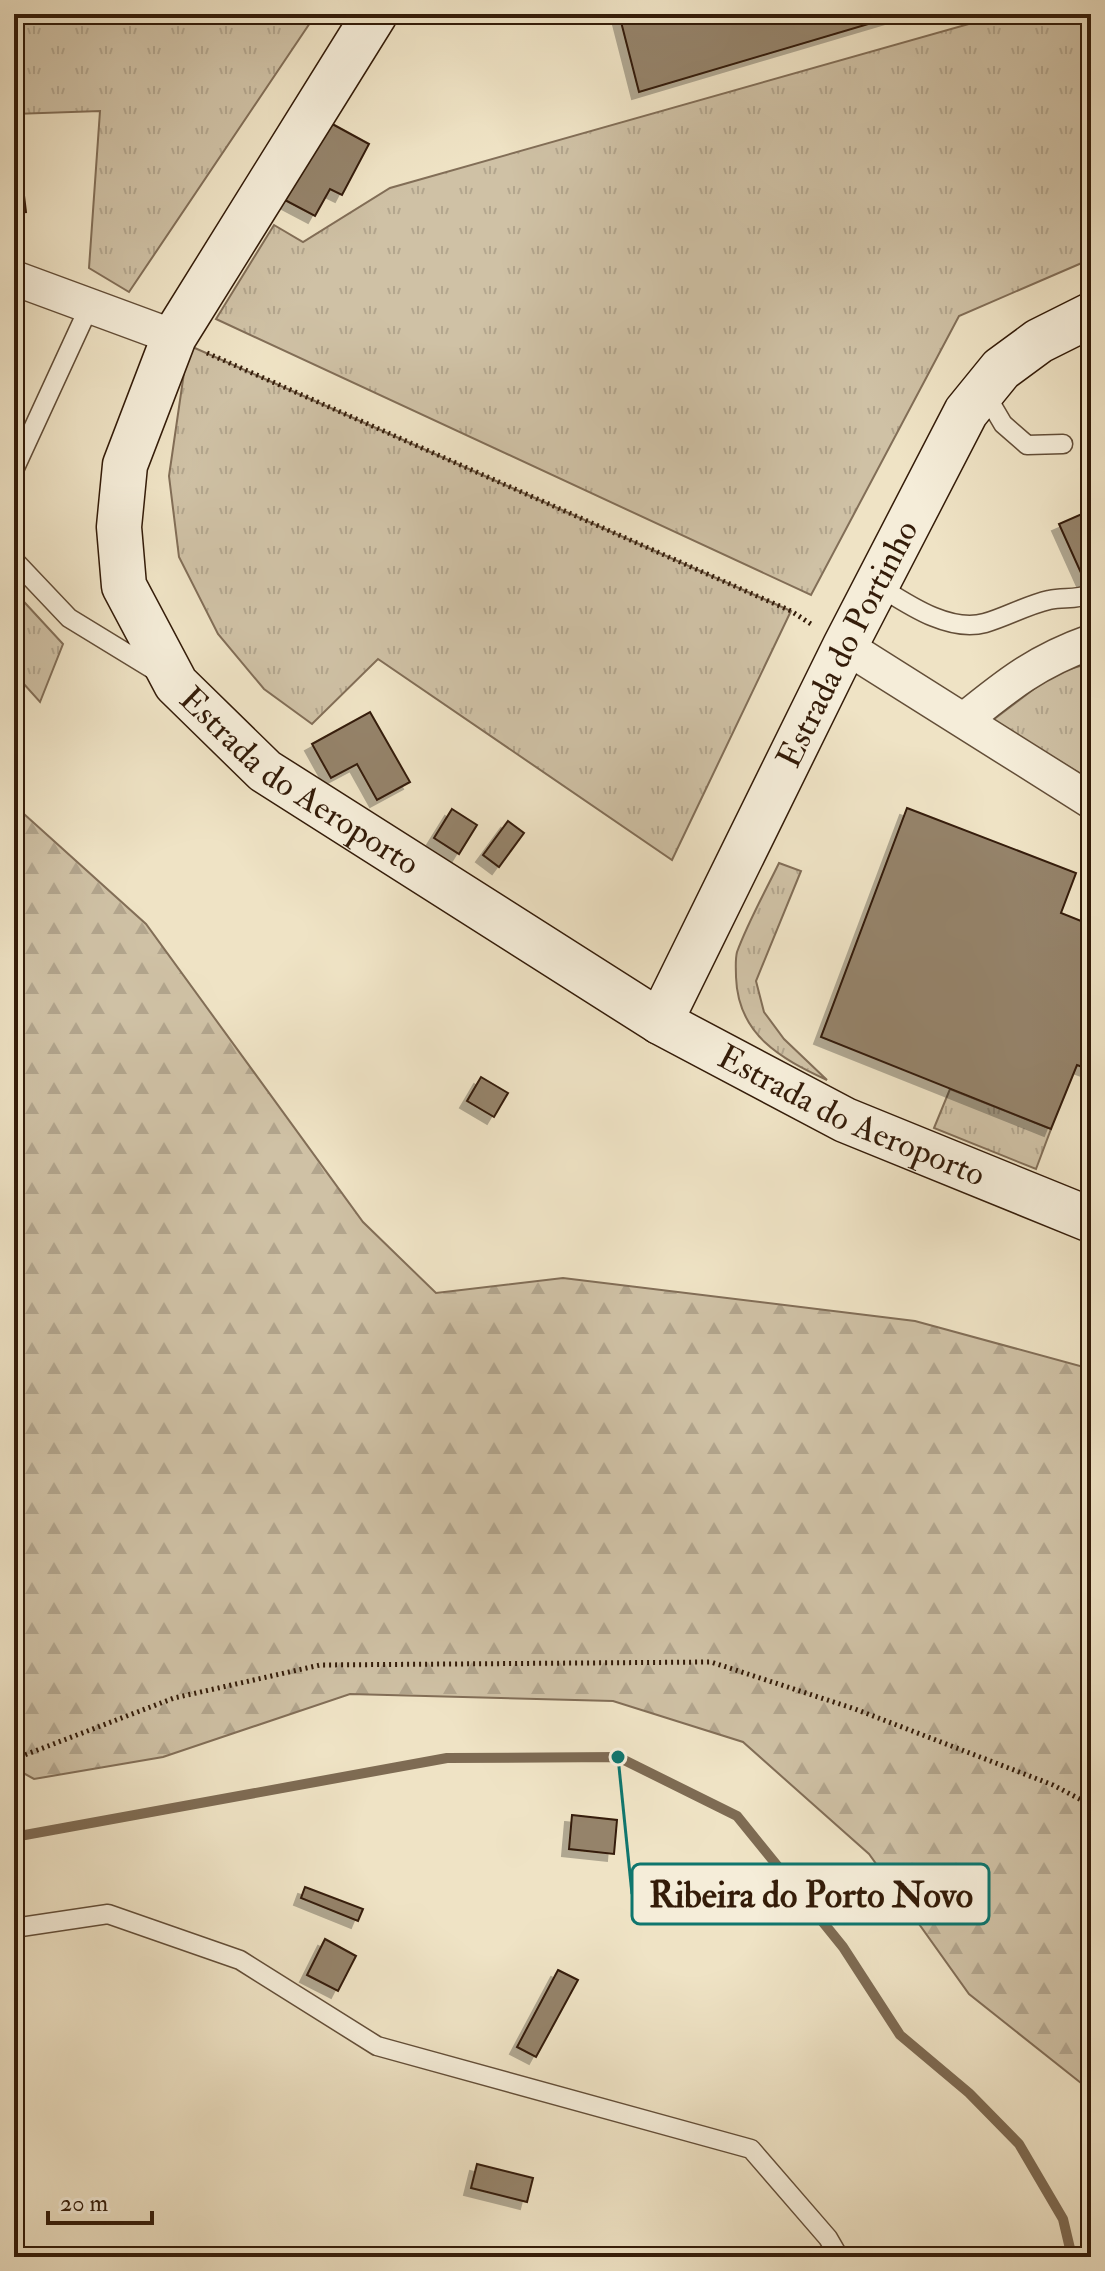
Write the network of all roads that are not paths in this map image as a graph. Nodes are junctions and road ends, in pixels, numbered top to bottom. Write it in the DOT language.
graph roads {
  1 [pos="375,14"];
  2 [pos="14,278"];
  3 [pos="90,305"];
  4 [pos="1091,315"];
  5 [pos="174,337"];
  6 [pos="983,390"];
  7 [pos="1063,444"];
  8 [pos="14,470"];
  9 [pos="14,560"];
  10 [pos="877,585"];
  11 [pos="1091,594"];
  12 [pos="1091,642"];
  13 [pos="845,646"];
  14 [pos="176,684"];
  15 [pos="964,720"];
  16 [pos="1091,801"];
  17 [pos="660,1022"];
  18 [pos="1091,1220"];
  19 [pos="14,1928"];
  20 [pos="839,2257"];
  1 -- 5 [label="main road, Estrada do Aeroporto"];
  2 -- 3 [label="street"];
  3 -- 5 [label="street"];
  3 -- 8 [label="lane"];
  4 -- 6 [label="main road, Estrada do Portinho"];
  5 -- 14 [label="main road, Estrada do Aeroporto"];
  6 -- 7 [label="lane"];
  6 -- 10 [label="main road, Estrada do Portinho"];
  9 -- 14 [label="lane"];
  10 -- 11 [label="lane"];
  10 -- 13 [label="main road, Estrada do Portinho"];
  12 -- 15 [label="street"];
  13 -- 15 [label="street"];
  13 -- 17 [label="main road, Estrada do Portinho"];
  14 -- 17 [label="main road, Estrada do Aeroporto"];
  15 -- 16 [label="street"];
  17 -- 18 [label="main road, Estrada do Aeroporto"];
  19 -- 20 [label="lane"];
}
